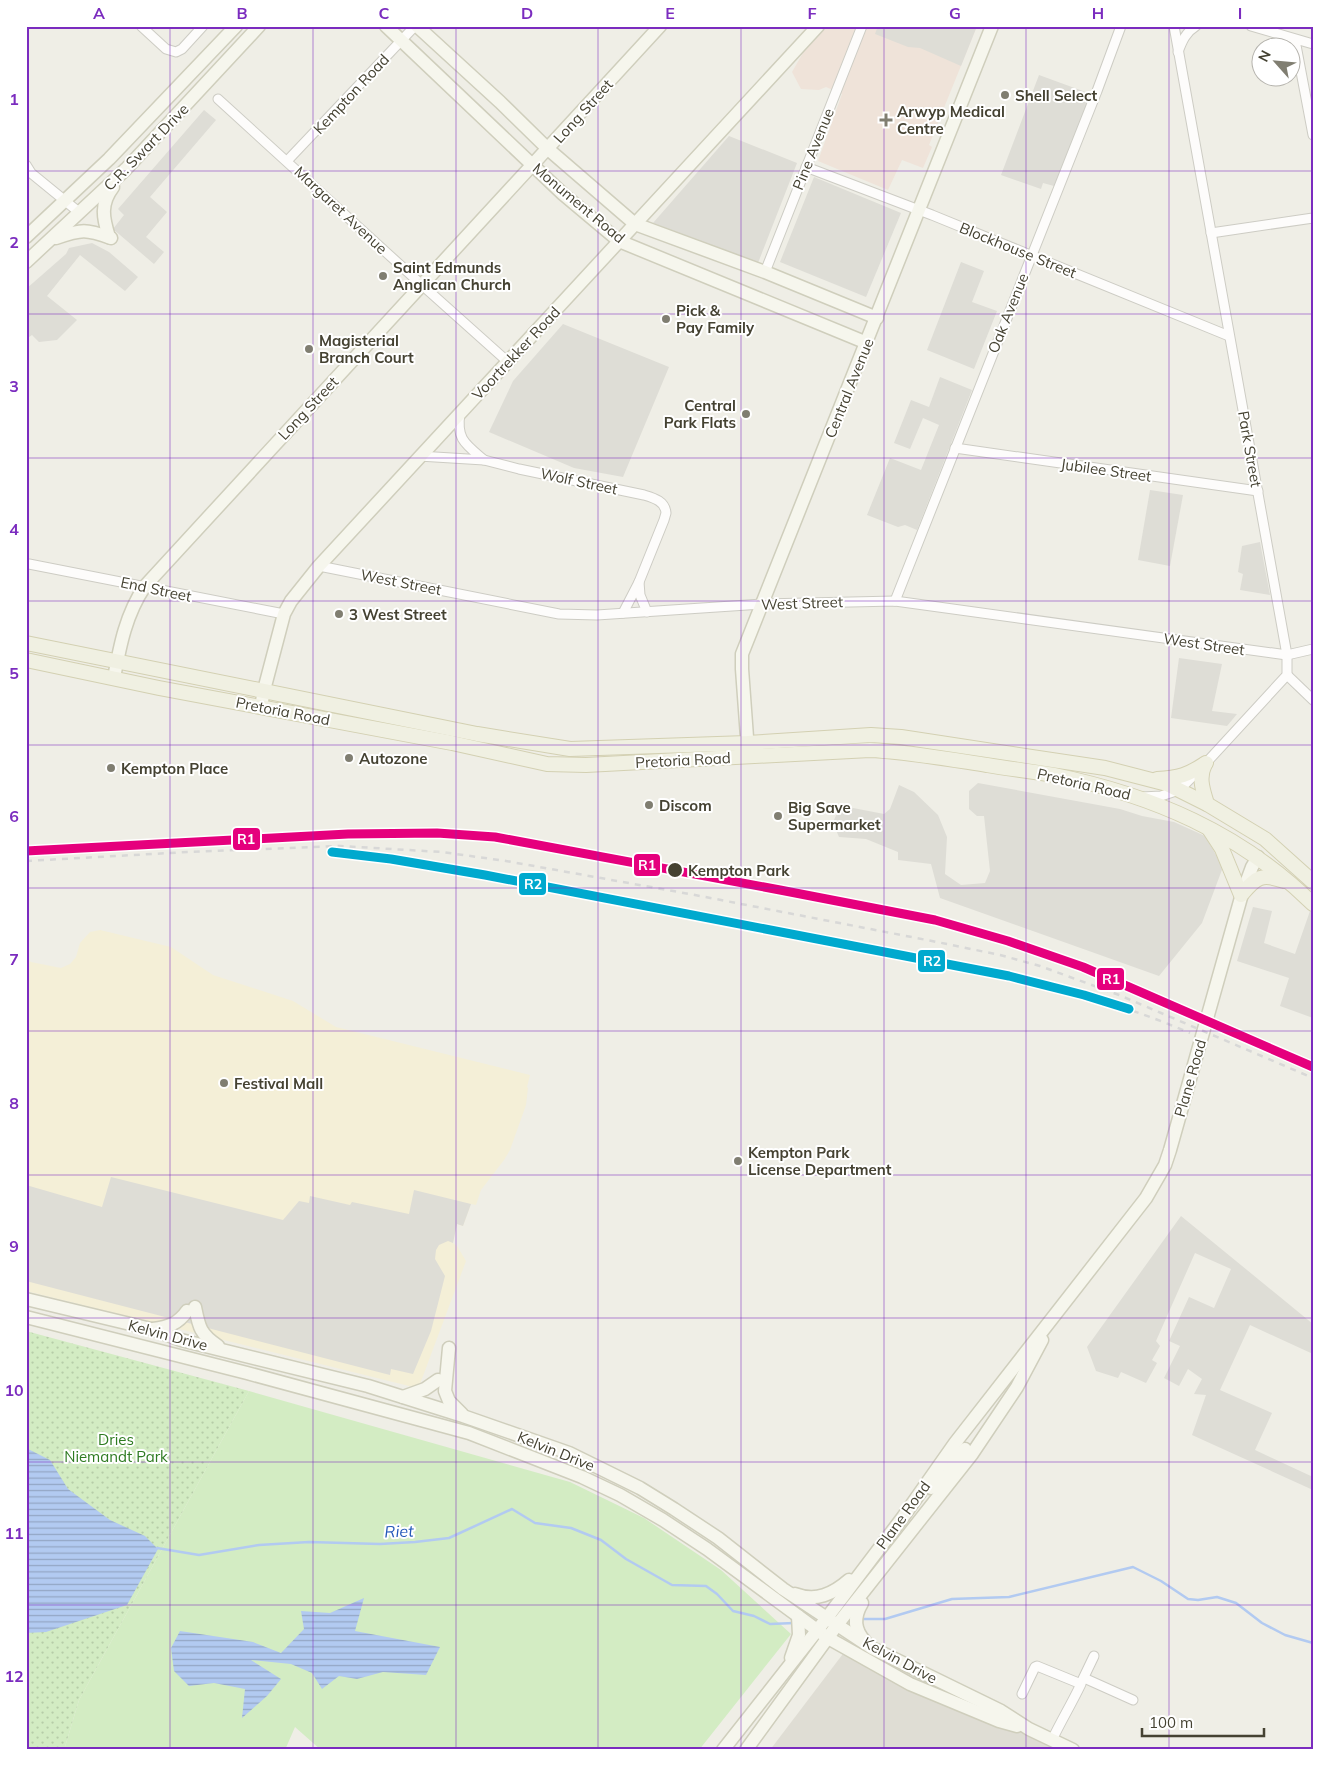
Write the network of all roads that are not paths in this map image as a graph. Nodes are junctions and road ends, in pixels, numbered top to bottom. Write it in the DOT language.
graph roads {
  1 [pos="141,26"];
  2 [pos="203,26"];
  3 [pos="236,26"];
  4 [pos="260,26"];
  5 [pos="386,26"];
  6 [pos="416,26"];
  7 [pos="660,26"];
  8 [pos="818,26"];
  9 [pos="862,26"];
  10 [pos="992,26"];
  11 [pos="1121,26"];
  12 [pos="1174,26"];
  13 [pos="1196,26"];
  14 [pos="1251,26"];
  15 [pos="1289,38"];
  16 [pos="402,41"];
  17 [pos="1177,53"];
  18 [pos="1302,77"];
  19 [pos="218,98"];
  20 [pos="1313,135"];
  21 [pos="548,149"];
  22 [pos="287,161"];
  23 [pos="26,165"];
  24 [pos="534,165"];
  25 [pos="806,167"];
  26 [pos="126,169"];
  27 [pos="29,176"];
  28 [pos="64,201"];
  29 [pos="920,210"];
  30 [pos="80,213"];
  31 [pos="1313,218"];
  32 [pos="635,224"];
  33 [pos="1211,233"];
  34 [pos="26,237"];
  35 [pos="49,241"];
  36 [pos="619,241"];
  37 [pos="1031,255"];
  38 [pos="26,262"];
  39 [pos="765,272"];
  40 [pos="422,286"];
  41 [pos="877,318"];
  42 [pos="1229,336"];
  43 [pos="867,344"];
  44 [pos="508,362"];
  45 [pos="460,413"];
  46 [pos="955,448"];
  47 [pos="419,456"];
  48 [pos="484,460"];
  49 [pos="1258,491"];
  50 [pos="29,564"];
  51 [pos="319,566"];
  52 [pos="639,582"];
  53 [pos="145,586"];
  54 [pos="896,601"];
  55 [pos="762,604"];
  56 [pos="647,612"];
  57 [pos="624,613"];
  58 [pos="284,614"];
  59 [pos="26,644"];
  60 [pos="1313,649"];
  61 [pos="1287,654"];
  62 [pos="26,660"];
  63 [pos="117,662"];
  64 [pos="1287,675"];
  65 [pos="114,678"];
  66 [pos="264,690"];
  67 [pos="1313,700"];
  68 [pos="261,707"];
  69 [pos="748,750"];
  70 [pos="1206,764"];
  71 [pos="1149,779"];
  72 [pos="1179,790"];
  73 [pos="1137,797"];
  74 [pos="1207,804"];
  75 [pos="1240,823"];
  76 [pos="1206,826"];
  77 [pos="1284,854"];
  78 [pos="1258,857"];
  79 [pos="1313,882"];
  80 [pos="1290,883"];
  81 [pos="1242,895"];
  82 [pos="1313,904"];
  83 [pos="1083,1280"];
  84 [pos="26,1299"];
  85 [pos="26,1317"];
  86 [pos="151,1329"];
  87 [pos="449,1348"];
  88 [pos="223,1349"];
  89 [pos="438,1380"];
  90 [pos="403,1397"];
  91 [pos="464,1416"];
  92 [pos="965,1449"];
  93 [pos="903,1517"];
  94 [pos="867,1564"];
  95 [pos="871,1585"];
  96 [pos="783,1589"];
  97 [pos="798,1616"];
  98 [pos="832,1622"];
  99 [pos="817,1630"];
  100 [pos="828,1638"];
  101 [pos="872,1648"];
  102 [pos="1094,1656"];
  103 [pos="784,1674"];
  104 [pos="1082,1681"];
  105 [pos="1022,1694"];
  106 [pos="1133,1700"];
  107 [pos="1029,1729"];
  108 [pos="1052,1740"];
  109 [pos="723,1750"];
  110 [pos="746,1750"];
  111 [pos="1073,1750"];
  1 -- 2 [label="street"];
  3 -- 28 [label="main road, C.R. Swart Drive"];
  4 -- 26 [label="main road, C.R. Swart Drive"];
  5 -- 16 [label="main road, Monument Road"];
  6 -- 16 [label="street, Kempton Road"];
  6 -- 21 [label="main road, Monument Road"];
  7 -- 21 [label="main road, Long Street"];
  8 -- 32 [label="main road, Voortrekker Road"];
  9 -- 25 [label="street, Pine Avenue"];
  10 -- 29 [label="main road, Central Avenue"];
  11 -- 37 [label="street, Oak Avenue"];
  12 -- 17 [label="street, Park Street"];
  13 -- 17 [label="street"];
  14 -- 15 [label="street"];
  16 -- 22 [label="street, Kempton Road"];
  16 -- 24 [label="main road, Monument Road"];
  17 -- 33 [label="street, Park Street"];
  18 -- 20 [label="street"];
  19 -- 22 [label="street, Margaret Avenue"];
  21 -- 24 [label="main road, Long Street"];
  21 -- 32 [label="main road, Monument Road"];
  22 -- 40 [label="street, Margaret Avenue"];
  23 -- 27 [label="street"];
  24 -- 36 [label="main road, Monument Road"];
  24 -- 40 [label="main road, Long Street"];
  25 -- 29 [label="street, Blockhouse Street"];
  25 -- 39 [label="street, Pine Avenue"];
  26 -- 30 [label="main road, C.R. Swart Drive"];
  26 -- 35 [label="main road"];
  27 -- 28 [label="street"];
  28 -- 30 [label="street"];
  28 -- 34 [label="main road, C.R. Swart Drive"];
  29 -- 37 [label="street, Blockhouse Street"];
  29 -- 41 [label="main road, Central Avenue"];
  30 -- 35 [label="main road, C.R. Swart Drive"];
  31 -- 33 [label="street"];
  32 -- 36 [label="main road, Voortrekker Road"];
  32 -- 39 [label="main road, Monument Road"];
  33 -- 42 [label="street, Park Street"];
  35 -- 38 [label="main road, C.R. Swart Drive"];
  36 -- 43 [label="main road, Monument Road"];
  36 -- 44 [label="main road, Voortrekker Road"];
  37 -- 42 [label="street, Blockhouse Street"];
  37 -- 46 [label="street, Oak Avenue"];
  39 -- 41 [label="main road, Monument Road"];
  40 -- 44 [label="street, Margaret Avenue"];
  40 -- 53 [label="main road, Long Street"];
  41 -- 43 [label="main road, Central Avenue"];
  42 -- 49 [label="street, Park Street"];
  43 -- 55 [label="main road, Central Avenue"];
  44 -- 45 [label="main road, Voortrekker Road"];
  45 -- 47 [label="main road, Voortrekker Road"];
  45 -- 48 [label="street, Wolf Street"];
  46 -- 49 [label="street, Jubilee Street"];
  46 -- 54 [label="street, Oak Avenue"];
  47 -- 48 [label="street, Wolf Street"];
  47 -- 51 [label="main road, Voortrekker Road"];
  48 -- 52 [label="street, Wolf Street"];
  49 -- 61 [label="street, Park Street"];
  50 -- 53 [label="street, End Street"];
  51 -- 57 [label="street, West Street"];
  51 -- 58 [label="main road, Voortrekker Road"];
  52 -- 56 [label="street"];
  52 -- 57 [label="street"];
  53 -- 58 [label="street, End Street"];
  53 -- 63 [label="main road, Long Street"];
  54 -- 55 [label="street, West Street"];
  54 -- 61 [label="street, West Street"];
  55 -- 56 [label="street, West Street"];
  55 -- 69 [label="main road, Central Avenue"];
  56 -- 57 [label="street, West Street"];
  58 -- 66 [label="main road, Voortrekker Road"];
  59 -- 63 [label="main road, Pretoria Road"];
  60 -- 61 [label="street, West Street"];
  61 -- 64 [label="street, Park Street"];
  62 -- 65 [label="main road, Pretoria Road"];
  63 -- 65 [label="main road, Long Street"];
  63 -- 66 [label="main road, Pretoria Road"];
  64 -- 67 [label="street"];
  64 -- 70 [label="street"];
  65 -- 68 [label="main road, Pretoria Road"];
  66 -- 68 [label="main road, Voortrekker Road"];
  66 -- 69 [label="main road, Pretoria Road"];
  68 -- 69 [label="main road, Pretoria Road"];
  69 -- 71 [label="main road, Pretoria Road"];
  69 -- 73 [label="main road, Pretoria Road"];
  70 -- 71 [label="main road"];
  70 -- 72 [label="street"];
  70 -- 74 [label="main road"];
  71 -- 72 [label="main road, Pretoria Road"];
  72 -- 73 [label="street"];
  72 -- 74 [label="main road, Pretoria Road"];
  73 -- 76 [label="main road, Pretoria Road"];
  74 -- 75 [label="main road, Pretoria Road"];
  75 -- 77 [label="main road, Pretoria Road"];
  75 -- 78 [label="main road"];
  76 -- 78 [label="main road, Pretoria Road"];
  76 -- 81 [label="main road"];
  77 -- 78 [label="main road"];
  77 -- 79 [label="main road, Pretoria Road"];
  78 -- 80 [label="main road, Pretoria Road"];
  78 -- 81 [label="main road, Plane Road"];
  80 -- 81 [label="main road"];
  80 -- 82 [label="main road, Pretoria Road"];
  81 -- 83 [label="main road, Plane Road"];
  83 -- 93 [label="main road, Plane Road"];
  83 -- 95 [label="main road, Plane Road"];
  84 -- 86 [label="main road, Kelvin Drive"];
  85 -- 97 [label="main road, Kelvin Drive"];
  86 -- 88 [label="main road, Kelvin Drive"];
  86 -- 88 [label="main road"];
  87 -- 91 [label="main road"];
  88 -- 90 [label="main road, Kelvin Drive"];
  89 -- 90 [label="main road"];
  90 -- 91 [label="main road, Kelvin Drive"];
  91 -- 96 [label="main road, Kelvin Drive"];
  92 -- 93 [label="main road"];
  93 -- 94 [label="main road, Plane Road"];
  94 -- 96 [label="main road"];
  94 -- 98 [label="main road, Plane Road"];
  95 -- 98 [label="main road, Plane Road"];
  95 -- 101 [label="main road"];
  96 -- 98 [label="main road, Kelvin Drive"];
  97 -- 99 [label="main road, Kelvin Drive"];
  97 -- 103 [label="main road"];
  98 -- 99 [label="main road, Plane Road"];
  98 -- 100 [label="main road, Plane Road"];
  98 -- 101 [label="main road, Kelvin Drive"];
  99 -- 100 [label="main road, Kelvin Drive"];
  99 -- 103 [label="main road, Plane Road"];
  100 -- 107 [label="main road, Kelvin Drive"];
  100 -- 110 [label="main road, Plane Road"];
  101 -- 107 [label="main road, Kelvin Drive"];
  102 -- 104 [label="street"];
  103 -- 109 [label="main road, Plane Road"];
  104 -- 105 [label="street"];
  104 -- 106 [label="street"];
  104 -- 108 [label="street"];
  107 -- 108 [label="main road, Kelvin Drive"];
  108 -- 111 [label="main road, Kelvin Drive"];
}
